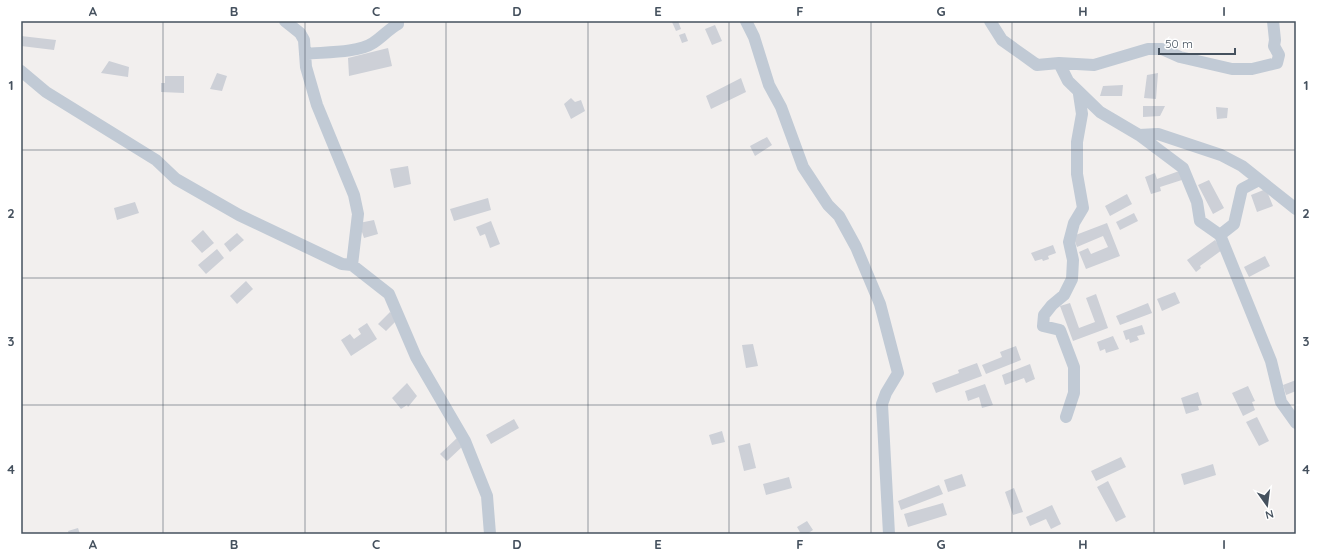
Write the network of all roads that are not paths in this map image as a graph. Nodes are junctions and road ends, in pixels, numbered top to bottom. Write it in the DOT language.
graph roads {
  1 [pos="286,21"];
  2 [pos="398,21"];
  3 [pos="746,21"];
  4 [pos="990,21"];
  5 [pos="1272,21"];
  6 [pos="305,54"];
  7 [pos="1059,63"];
  8 [pos="21,71"];
  9 [pos="1079,94"];
  10 [pos="1139,135"];
  11 [pos="1259,180"];
  12 [pos="1296,209"];
  13 [pos="1220,235"];
  14 [pos="352,265"];
  15 [pos="1066,417"];
  16 [pos="1296,423"];
  17 [pos="490,534"];
  18 [pos="889,534"];
  1 -- 6 [label="street"];
  2 -- 6 [label="street"];
  3 -- 18 [label="street"];
  4 -- 7 [label="street"];
  5 -- 7 [label="street"];
  6 -- 14 [label="street"];
  7 -- 9 [label="street"];
  8 -- 14 [label="street"];
  9 -- 10 [label="street"];
  9 -- 15 [label="street"];
  10 -- 11 [label="street"];
  10 -- 13 [label="street"];
  11 -- 12 [label="street"];
  11 -- 13 [label="street"];
  13 -- 16 [label="street"];
  14 -- 17 [label="street"];
}
